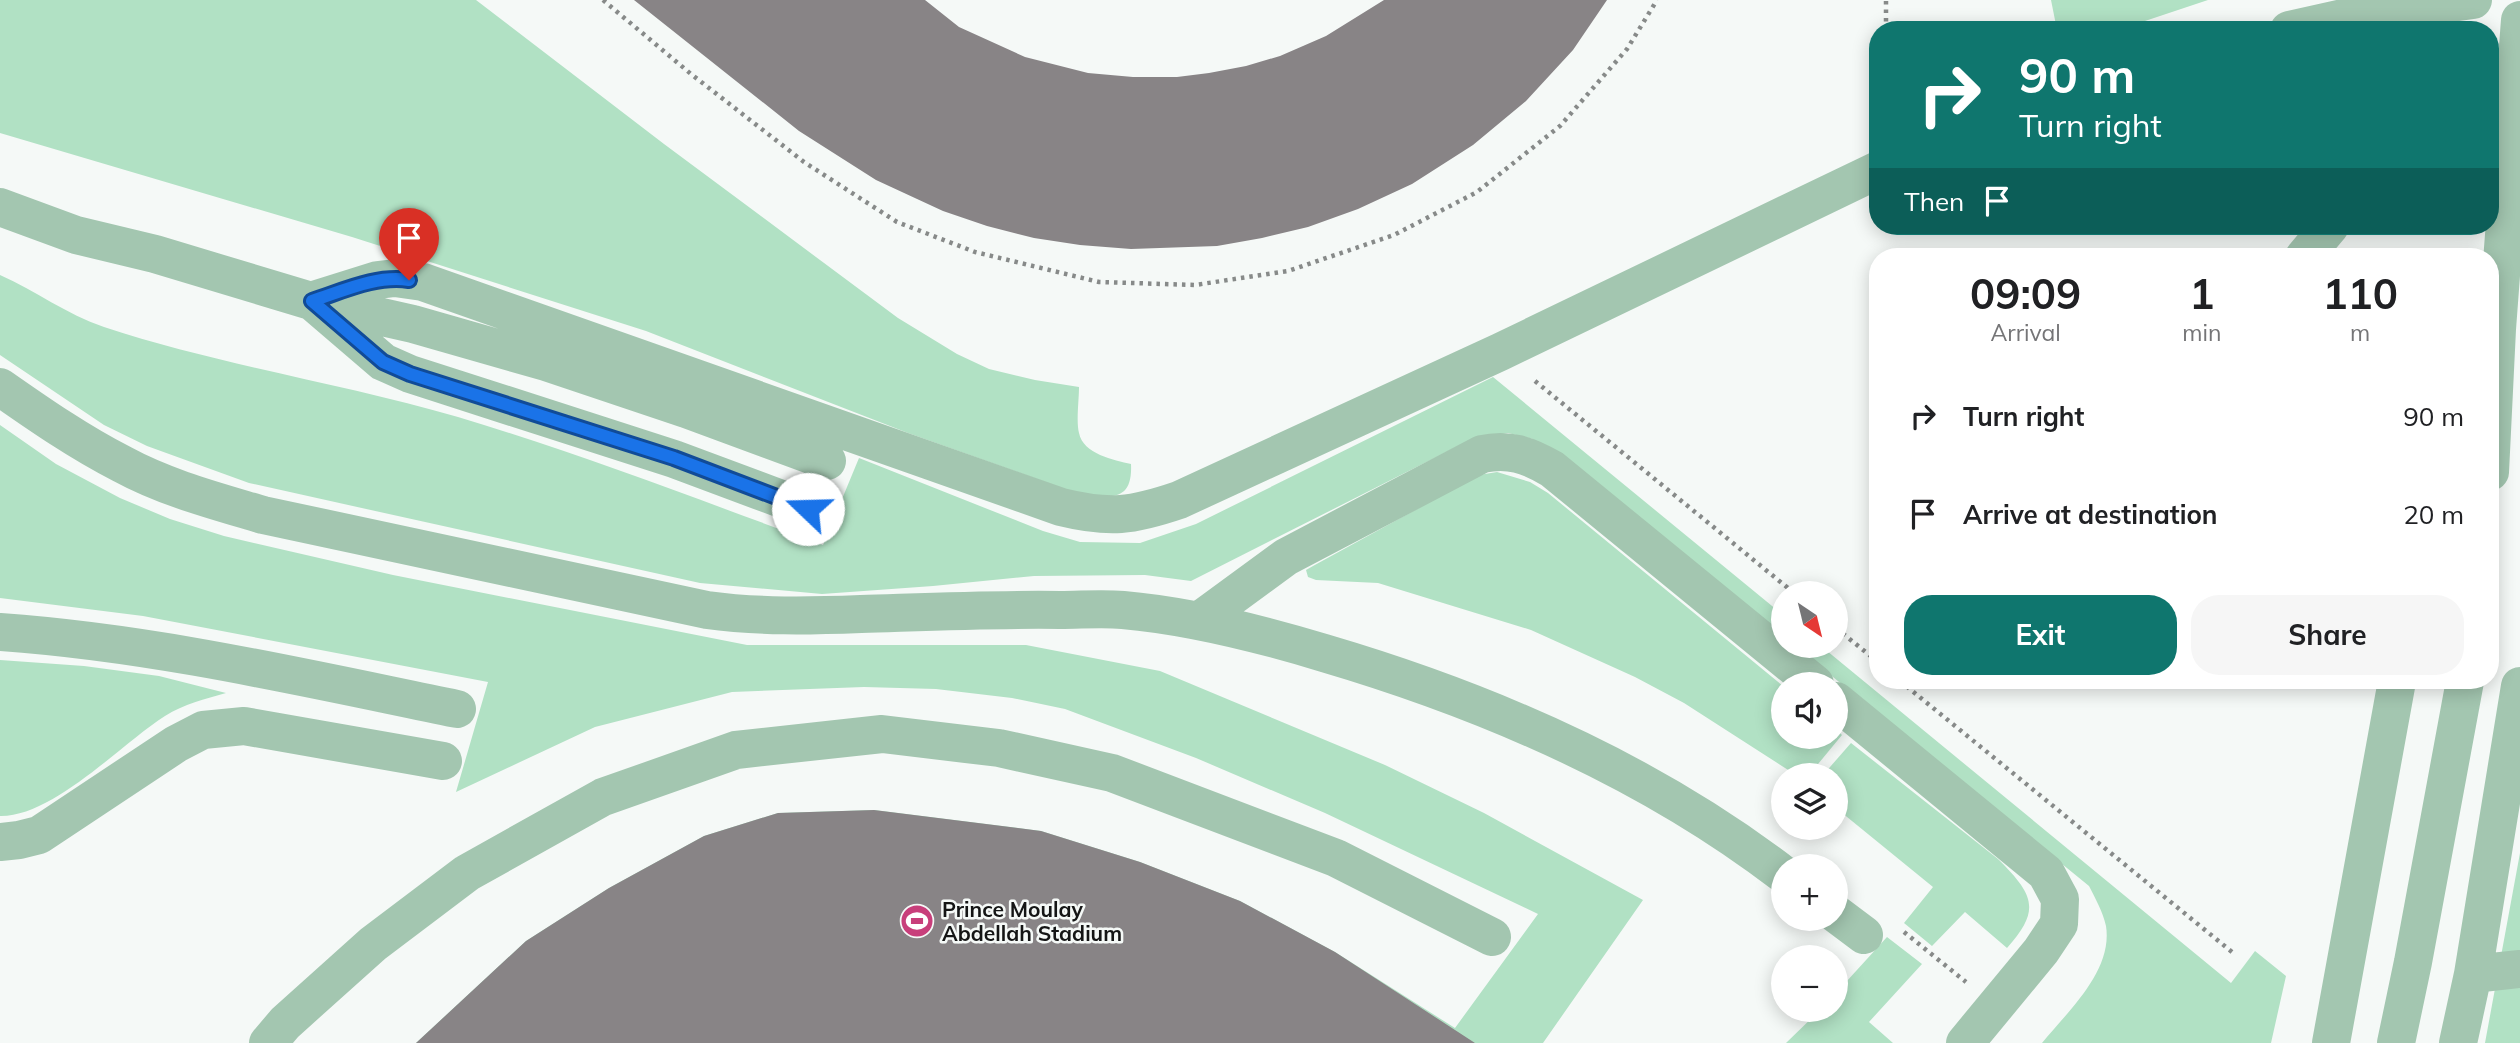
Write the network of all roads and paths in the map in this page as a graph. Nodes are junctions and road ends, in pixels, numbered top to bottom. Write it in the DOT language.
graph roads {
  1 [pos="603,0"];
  2 [pos="1657,0"];
  3 [pos="1886,0"];
  4 [pos="2473,0"];
  5 [pos="2517,0"];
  6 [pos="2520,20"];
  7 [pos="1886,21"];
  8 [pos="2330,21"];
  9 [pos="2499,21"];
  10 [pos="1869,174"];
  11 [pos="0,206"];
  12 [pos="312,301"];
  13 [pos="2499,302"];
  14 [pos="1500,352"];
  15 [pos="0,387"];
  16 [pos="827,461"];
  17 [pos="808,509"];
  18 [pos="1779,581"];
  19 [pos="1200,620"];
  20 [pos="0,632"];
  21 [pos="1848,638"];
  22 [pos="1869,655"];
  23 [pos="1800,672"];
  24 [pos="2520,686"];
  25 [pos="1910,689"];
  26 [pos="2396,689"];
  27 [pos="2464,689"];
  28 [pos="457,709"];
  29 [pos="1848,711"];
  30 [pos="443,761"];
  31 [pos="0,842"];
  32 [pos="1771,865"];
  33 [pos="1850,924"];
  34 [pos="1492,937"];
  35 [pos="2232,953"];
  36 [pos="2520,969"];
  37 [pos="2473,974"];
  38 [pos="1996,1007"];
  39 [pos="268,1043"];
  40 [pos="1965,1043"];
  41 [pos="2330,1043"];
  42 [pos="2396,1043"];
  43 [pos="2458,1043"];
  1 -- 2 [label="path"];
  3 -- 7 [label="path"];
  4 -- 8 [label="lane"];
  5 -- 9 [label="lane"];
  6 -- 13 [label="lane"];
  10 -- 14 [label="lane"];
  11 -- 12 [label="lane"];
  12 -- 14 [label="lane"];
  12 -- 16 [label="lane"];
  12 -- 17 [label="lane"];
  14 -- 18 [label="path"];
  15 -- 19 [label="lane"];
  19 -- 23 [label="lane"];
  19 -- 32 [label="lane"];
  20 -- 28 [label="lane"];
  21 -- 22 [label="path"];
  24 -- 37 [label="lane"];
  25 -- 35 [label="path"];
  26 -- 41 [label="lane"];
  27 -- 42 [label="lane"];
  29 -- 38 [label="lane"];
  30 -- 31 [label="lane"];
  33 -- 38 [label="path"];
  34 -- 39 [label="lane"];
  36 -- 37 [label="lane"];
  37 -- 43 [label="lane"];
  38 -- 40 [label="lane"];
}
